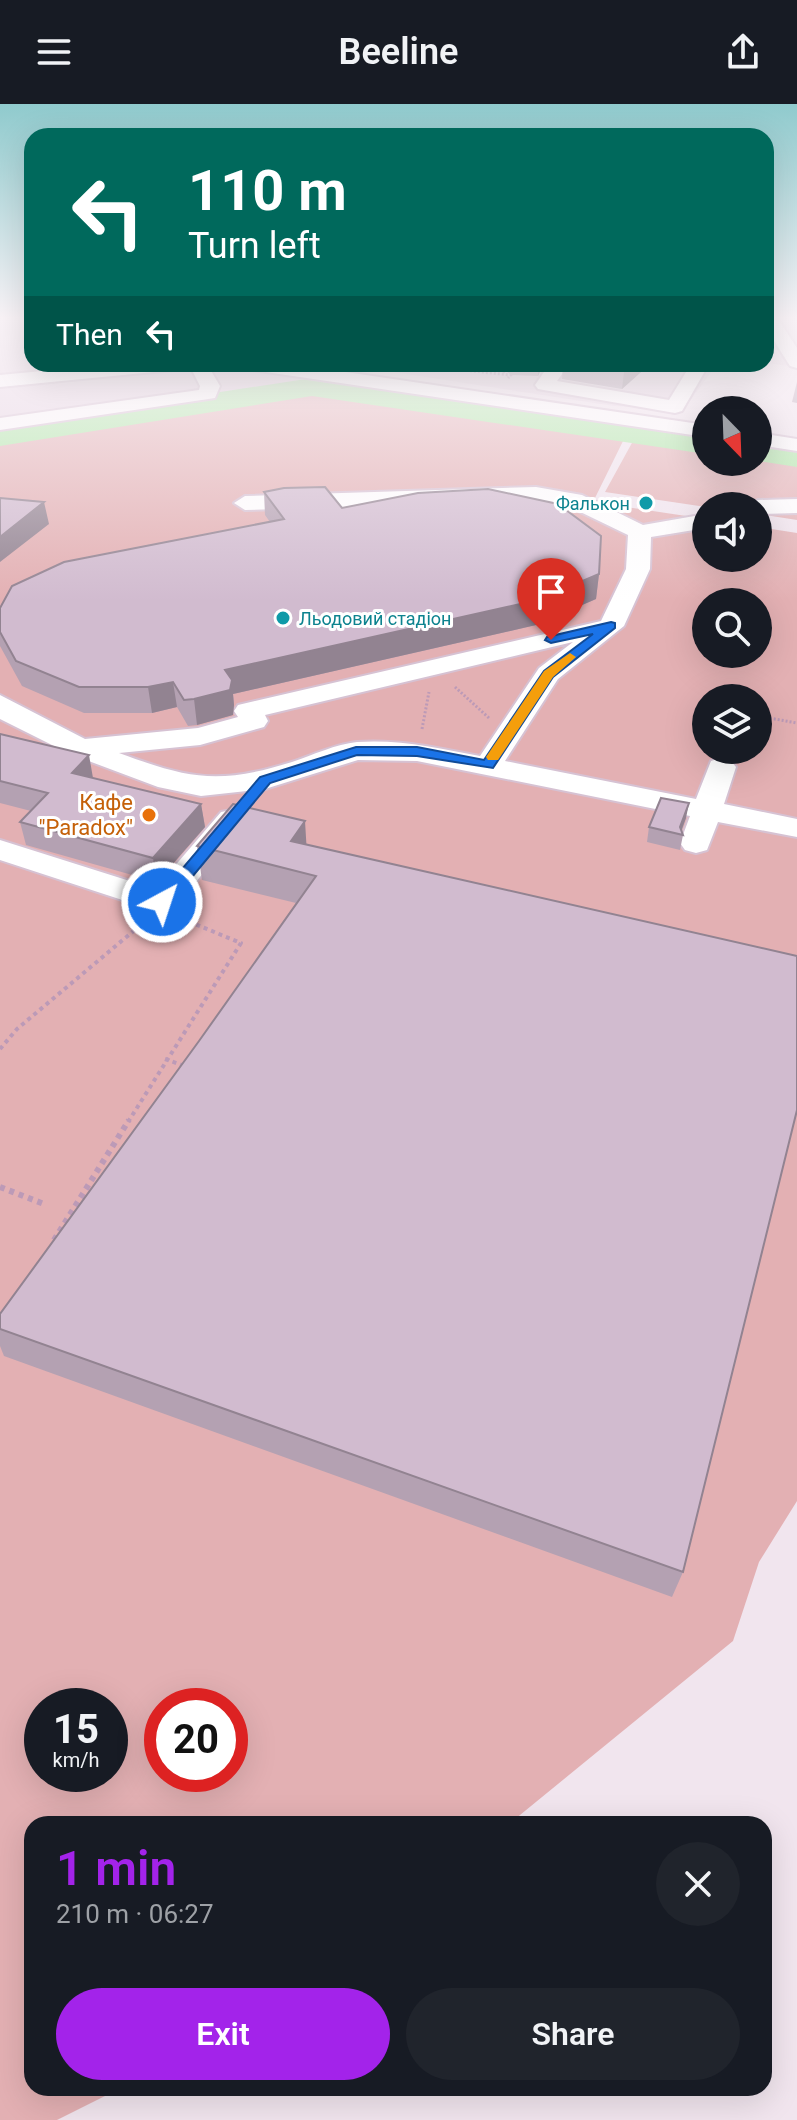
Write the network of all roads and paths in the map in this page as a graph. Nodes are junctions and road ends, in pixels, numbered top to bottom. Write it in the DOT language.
graph roads {
  1 [pos="73,414"];
  2 [pos="589,414"];
  3 [pos="622,414"];
  4 [pos="620,419"];
  5 [pos="0,424"];
  6 [pos="692,429"];
  7 [pos="772,441"];
  8 [pos="797,445"];
  9 [pos="245,503"];
  10 [pos="797,506"];
  11 [pos="772,507"];
  12 [pos="692,523"];
  13 [pos="640,532"];
  14 [pos="611,626"];
  15 [pos="433,667"];
  16 [pos="0,703"];
  17 [pos="772,719"];
  18 [pos="797,723"];
  19 [pos="508,735"];
  20 [pos="80,748"];
  21 [pos="417,752"];
  22 [pos="488,765"];
  23 [pos="721,767"];
  24 [pos="265,780"];
  25 [pos="707,809"];
  26 [pos="797,828"];
  27 [pos="696,843"];
  28 [pos="0,850"];
  29 [pos="172,911"];
  30 [pos="0,1049"];
  31 [pos="165,1059"];
  32 [pos="192,1069"];
  33 [pos="0,1187"];
  34 [pos="44,1204"];
  35 [pos="50,1248"];
  1 -- 5 [label="street"];
  2 -- 4 [label="street"];
  3 -- 4 [label="street"];
  4 -- 6 [label="street"];
  7 -- 8 [label="street"];
  9 -- 13 [label="street"];
  10 -- 11 [label="street"];
  12 -- 13 [label="street"];
  13 -- 14 [label="street"];
  14 -- 15 [label="street"];
  14 -- 19 [label="street"];
  15 -- 19 [label="path"];
  15 -- 20 [label="street"];
  15 -- 21 [label="path"];
  16 -- 20 [label="street"];
  17 -- 18 [label="path"];
  19 -- 22 [label="street"];
  20 -- 24 [label="street"];
  21 -- 22 [label="street"];
  21 -- 24 [label="street"];
  22 -- 25 [label="street"];
  23 -- 25 [label="street"];
  24 -- 29 [label="street"];
  25 -- 26 [label="street"];
  25 -- 27 [label="street"];
  28 -- 29 [label="street"];
  29 -- 30 [label="path"];
  29 -- 31 [label="path"];
  31 -- 32 [label="path"];
  31 -- 35 [label="path"];
  33 -- 34 [label="path"];
}
